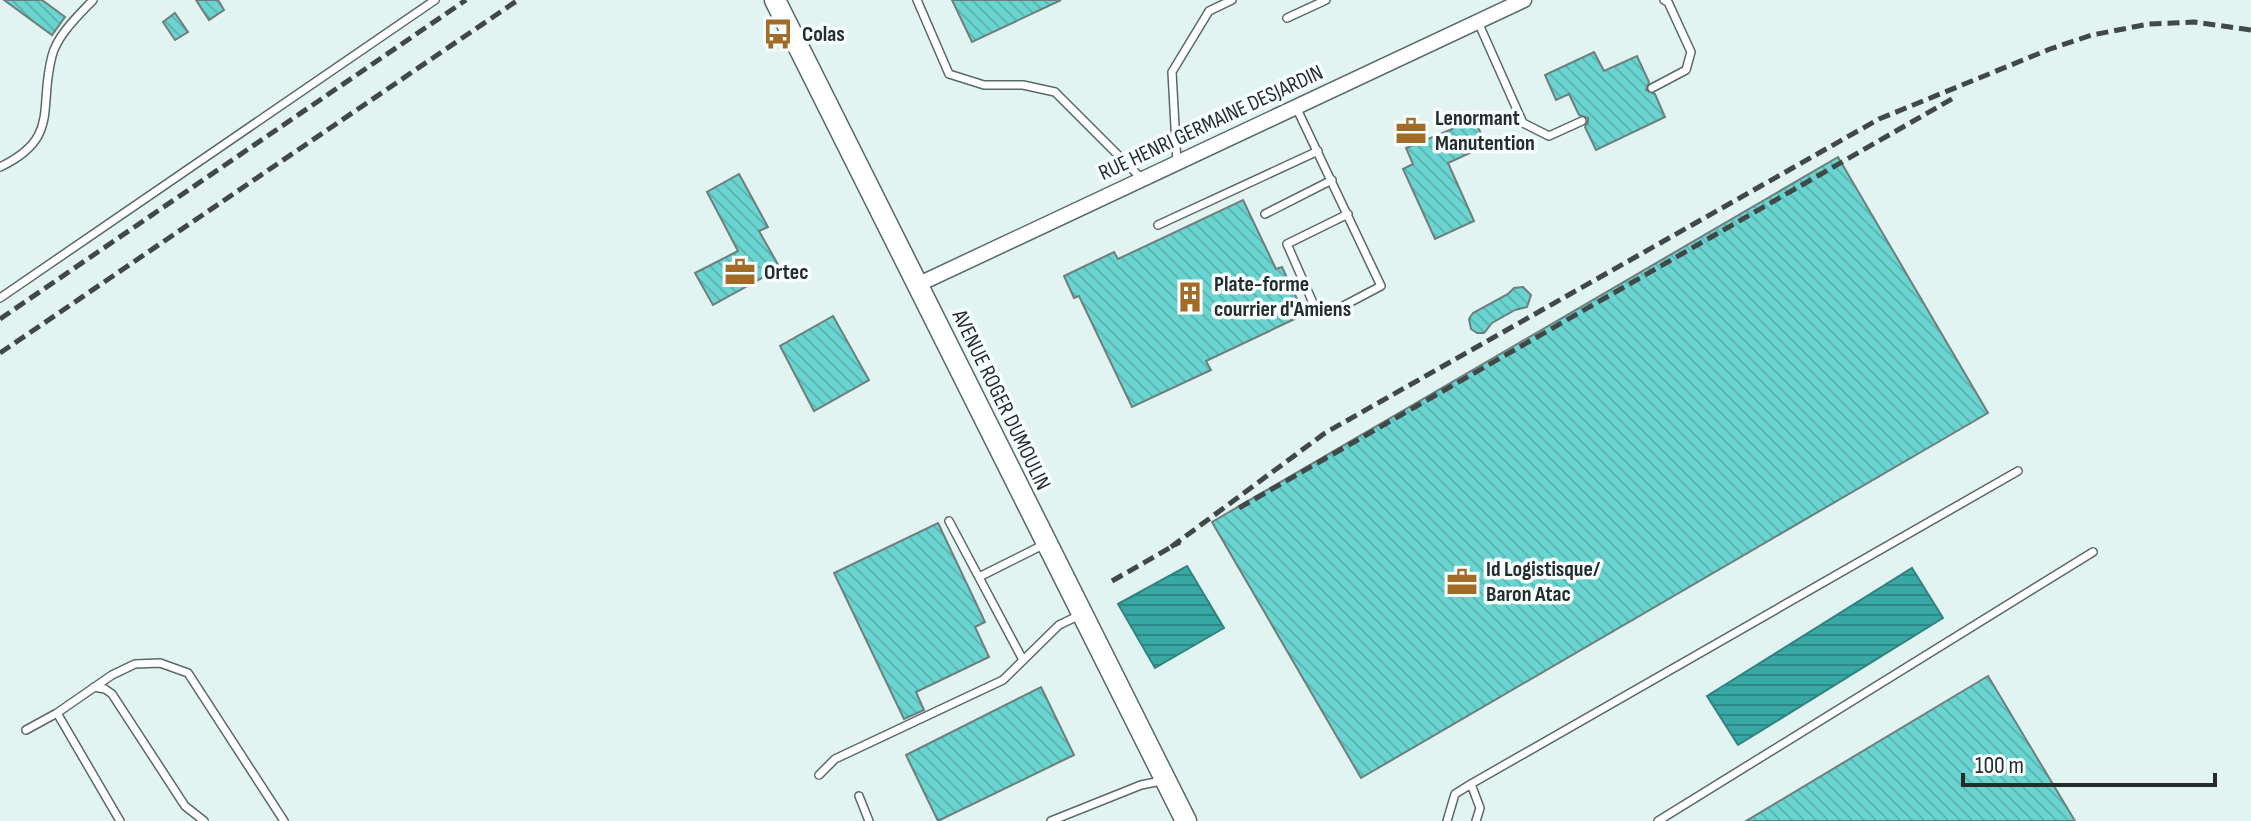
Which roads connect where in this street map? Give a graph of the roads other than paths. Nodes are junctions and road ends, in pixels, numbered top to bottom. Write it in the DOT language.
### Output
graph roads {
  1 [pos="93,0"];
  2 [pos="435,0"];
  3 [pos="775,0"];
  4 [pos="917,0"];
  5 [pos="1232,0"];
  6 [pos="1326,0"];
  7 [pos="1524,0"];
  8 [pos="1664,0"];
  9 [pos="1287,18"];
  10 [pos="1478,22"];
  11 [pos="1652,88"];
  12 [pos="1296,107"];
  13 [pos="1582,121"];
  14 [pos="1318,151"];
  15 [pos="1177,163"];
  16 [pos="0,167"];
  17 [pos="1142,179"];
  18 [pos="1332,180"];
  19 [pos="1265,214"];
  20 [pos="1348,214"];
  21 [pos="1158,225"];
  22 [pos="917,285"];
  23 [pos="0,298"];
  24 [pos="2018,471"];
  25 [pos="949,521"];
  26 [pos="1046,543"];
  27 [pos="2093,552"];
  28 [pos="979,577"];
  29 [pos="1082,615"];
  30 [pos="1023,660"];
  31 [pos="94,687"];
  32 [pos="57,713"];
  33 [pos="26,730"];
  34 [pos="819,775"];
  35 [pos="1166,780"];
  36 [pos="1471,784"];
  37 [pos="859,796"];
  38 [pos="120,821"];
  39 [pos="204,821"];
  40 [pos="284,821"];
  41 [pos="869,821"];
  42 [pos="1051,821"];
  43 [pos="1186,821"];
  44 [pos="1447,821"];
  45 [pos="1476,821"];
  46 [pos="1658,821"];
  1 -- 16 [label="lane"];
  2 -- 23 [label="lane"];
  3 -- 22 [label="main road, AVENUE ROGER DUMOULIN"];
  4 -- 17 [label="lane"];
  5 -- 15 [label="lane"];
  6 -- 9 [label="lane"];
  7 -- 10 [label="street, RUE HENRI GERMAINE DESJARDIN"];
  8 -- 11 [label="lane"];
  10 -- 12 [label="street, RUE HENRI GERMAINE DESJARDIN"];
  10 -- 13 [label="lane"];
  12 -- 14 [label="lane"];
  12 -- 15 [label="street, RUE HENRI GERMAINE DESJARDIN"];
  14 -- 18 [label="lane"];
  14 -- 21 [label="lane"];
  15 -- 17 [label="street, RUE HENRI GERMAINE DESJARDIN"];
  17 -- 22 [label="street, RUE HENRI GERMAINE DESJARDIN"];
  18 -- 19 [label="lane"];
  18 -- 20 [label="lane"];
  20 -- 20 [label="lane"];
  22 -- 26 [label="main road, AVENUE ROGER DUMOULIN"];
  24 -- 36 [label="lane"];
  25 -- 28 [label="lane"];
  26 -- 28 [label="lane"];
  26 -- 29 [label="main road, AVENUE ROGER DUMOULIN"];
  27 -- 46 [label="lane"];
  28 -- 30 [label="lane"];
  29 -- 30 [label="lane"];
  29 -- 35 [label="main road, AVENUE ROGER DUMOULIN"];
  30 -- 34 [label="lane"];
  31 -- 32 [label="lane"];
  31 -- 39 [label="lane"];
  31 -- 40 [label="lane"];
  32 -- 33 [label="lane"];
  32 -- 38 [label="lane"];
  35 -- 42 [label="lane"];
  35 -- 43 [label="main road, AVENUE ROGER DUMOULIN"];
  36 -- 44 [label="lane"];
  36 -- 45 [label="lane"];
  37 -- 41 [label="lane"];
}
